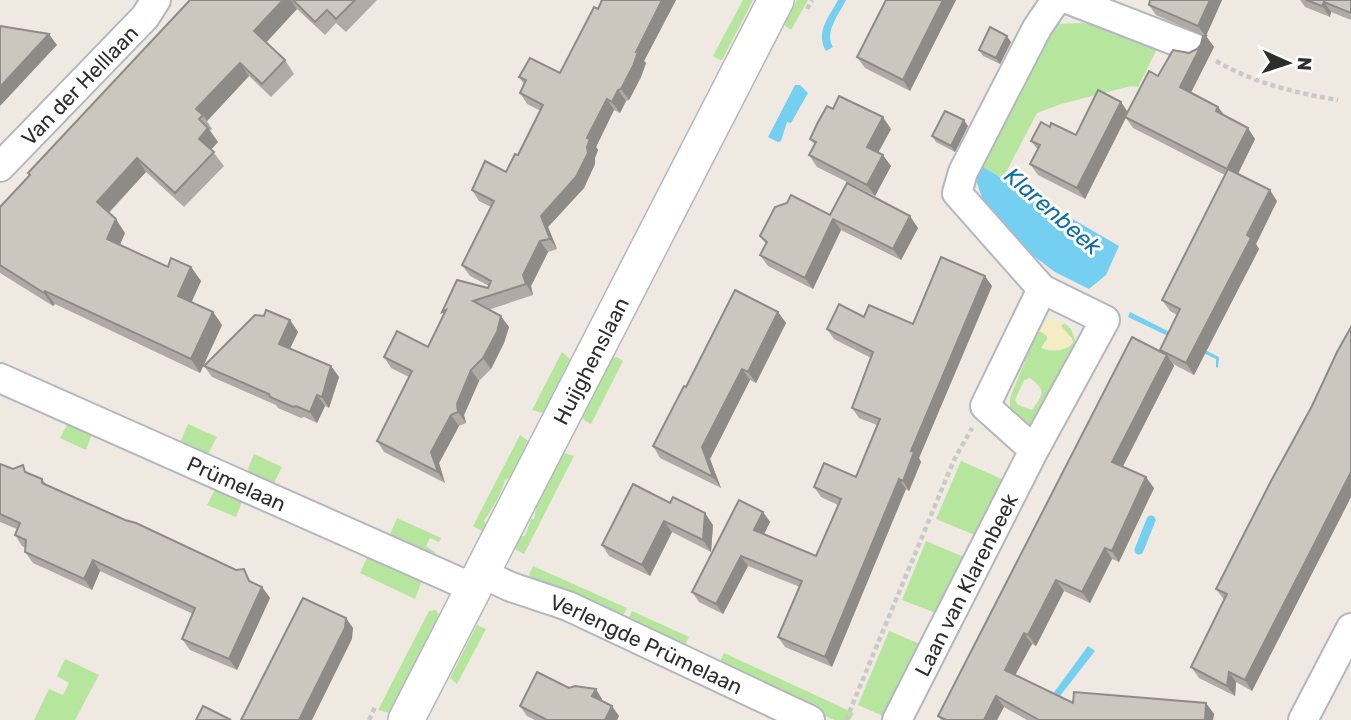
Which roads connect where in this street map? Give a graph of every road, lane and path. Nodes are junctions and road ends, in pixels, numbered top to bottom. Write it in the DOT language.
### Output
graph roads {
  1 [pos="156,0"];
  2 [pos="775,0"];
  3 [pos="1056,0"];
  4 [pos="1070,0"];
  5 [pos="1194,48"];
  6 [pos="1338,100"];
  7 [pos="0,167"];
  8 [pos="1042,289"];
  9 [pos="0,378"];
  10 [pos="985,407"];
  11 [pos="1034,450"];
  12 [pos="477,580"];
  13 [pos="1351,628"];
  14 [pos="406,720"];
  15 [pos="810,720"];
  16 [pos="846,720"];
  17 [pos="897,720"];
  18 [pos="1303,720"];
  1 -- 7 [label="street, Van der Helllaan"];
  2 -- 12 [label="street, Huijghenslaan"];
  3 -- 8 [label="street, Laan van Klarenbeek"];
  4 -- 5 [label="street"];
  5 -- 6 [label="path"];
  8 -- 10 [label="street"];
  8 -- 11 [label="street, Laan van Klarenbeek"];
  9 -- 12 [label="street, Prümelaan"];
  10 -- 11 [label="street"];
  10 -- 16 [label="path"];
  11 -- 17 [label="street, Laan van Klarenbeek"];
  12 -- 14 [label="street, Huijghenslaan"];
  12 -- 15 [label="street, Verlengde Prümelaan"];
  13 -- 18 [label="street"];
}
